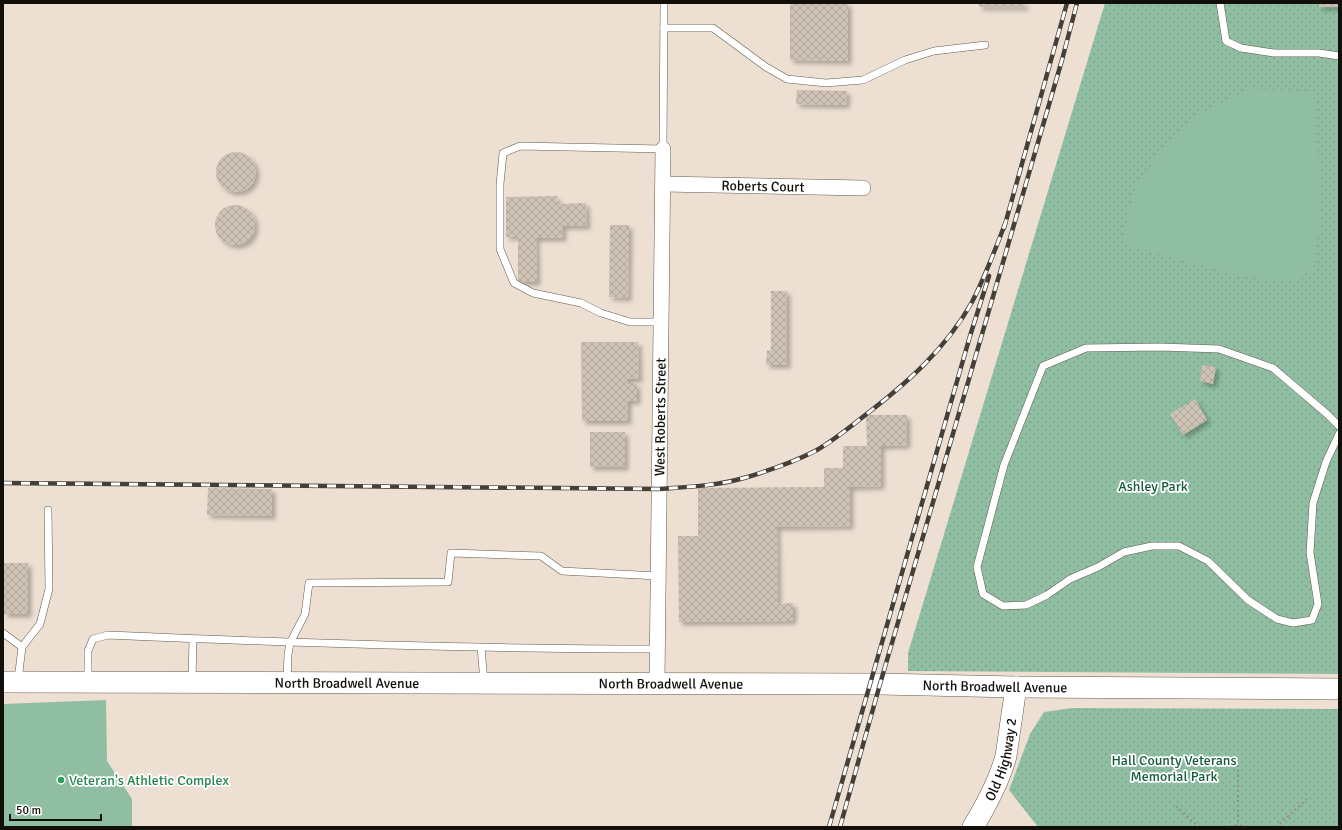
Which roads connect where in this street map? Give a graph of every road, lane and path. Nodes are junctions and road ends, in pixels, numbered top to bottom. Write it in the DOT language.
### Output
graph roads {
  1 [pos="664,3"];
  2 [pos="1220,3"];
  3 [pos="664,28"];
  4 [pos="985,45"];
  5 [pos="1339,56"];
  6 [pos="663,149"];
  7 [pos="663,184"];
  8 [pos="863,188"];
  9 [pos="661,322"];
  10 [pos="1339,426"];
  11 [pos="1339,434"];
  12 [pos="48,510"];
  13 [pos="658,576"];
  14 [pos="3,633"];
  15 [pos="192,639"];
  16 [pos="290,643"];
  17 [pos="22,647"];
  18 [pos="481,648"];
  19 [pos="658,649"];
  20 [pos="11,682"];
  21 [pos="88,682"];
  22 [pos="192,682"];
  23 [pos="287,683"];
  24 [pos="484,684"];
  25 [pos="657,684"];
  26 [pos="1016,687"];
  27 [pos="1339,689"];
  28 [pos="1238,763"];
  29 [pos="1307,799"];
  30 [pos="1176,806"];
  31 [pos="1238,826"];
  32 [pos="973,827"];
  33 [pos="1199,827"];
  34 [pos="1226,827"];
  35 [pos="1249,827"];
  36 [pos="1276,827"];
  1 -- 3 [label="lane"];
  2 -- 5 [label="lane"];
  3 -- 4 [label="lane"];
  3 -- 6 [label="lane"];
  6 -- 7 [label="street, West Roberts Street"];
  6 -- 9 [label="lane"];
  7 -- 8 [label="street, Roberts Court"];
  7 -- 9 [label="street, West Roberts Street"];
  9 -- 13 [label="street, West Roberts Street"];
  10 -- 11 [label="lane"];
  12 -- 17 [label="lane"];
  13 -- 16 [label="lane"];
  13 -- 19 [label="street, West Roberts Street"];
  14 -- 17 [label="lane"];
  15 -- 16 [label="lane"];
  15 -- 21 [label="lane"];
  15 -- 22 [label="lane"];
  16 -- 18 [label="lane"];
  16 -- 23 [label="lane"];
  17 -- 20 [label="lane"];
  18 -- 19 [label="lane"];
  18 -- 24 [label="lane"];
  19 -- 25 [label="street, West Roberts Street"];
  20 -- 21 [label="main road, North Broadwell Avenue"];
  21 -- 22 [label="main road, North Broadwell Avenue"];
  22 -- 23 [label="main road, North Broadwell Avenue"];
  23 -- 24 [label="main road, North Broadwell Avenue"];
  24 -- 25 [label="main road, North Broadwell Avenue"];
  25 -- 26 [label="main road, North Broadwell Avenue"];
  26 -- 27 [label="main road, North Broadwell Avenue"];
  26 -- 32 [label="main road, Old Highway 2"];
  28 -- 31 [label="path"];
  29 -- 36 [label="path"];
  30 -- 33 [label="path"];
  31 -- 34 [label="path"];
  31 -- 35 [label="path"];
}
